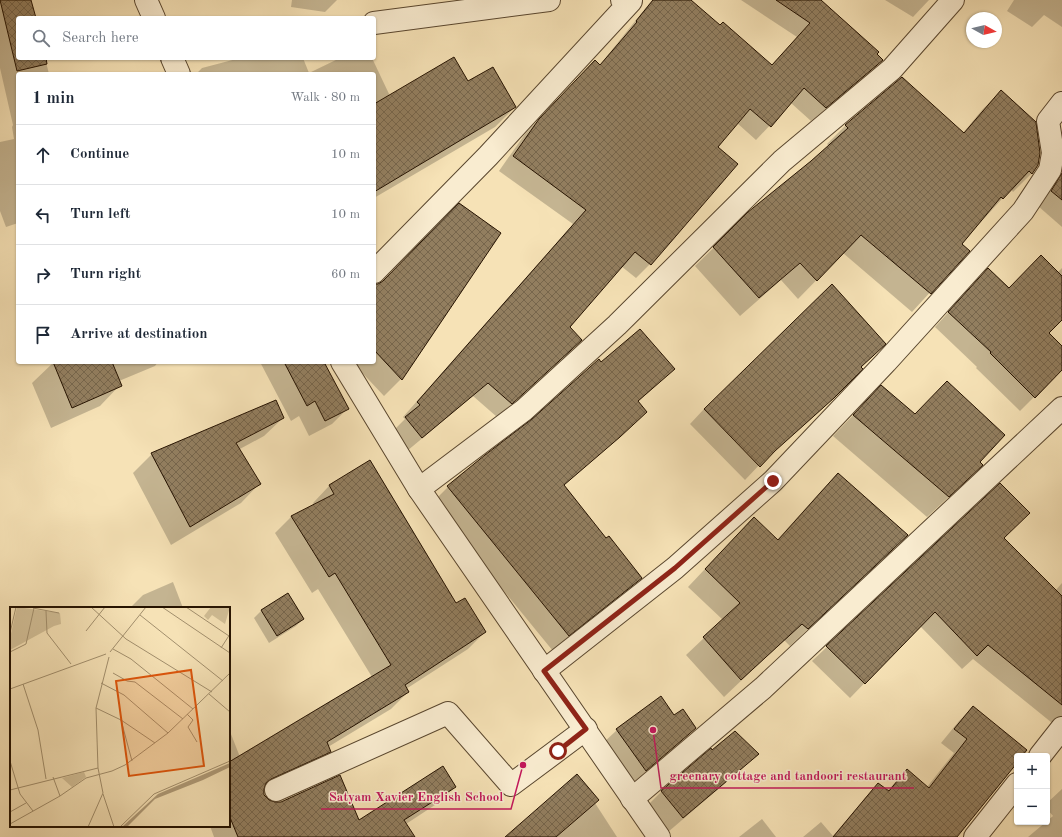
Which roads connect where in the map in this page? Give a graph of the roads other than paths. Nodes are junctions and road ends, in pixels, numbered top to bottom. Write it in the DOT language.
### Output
graph roads {
  1 [pos="146,0"];
  2 [pos="549,0"];
  3 [pos="628,0"];
  4 [pos="953,0"];
  5 [pos="153,16"];
  6 [pos="376,23"];
  7 [pos="173,60"];
  8 [pos="178,72"];
  9 [pos="1062,103"];
  10 [pos="376,270"];
  11 [pos="343,364"];
  12 [pos="1062,408"];
  13 [pos="419,489"];
  14 [pos="544,671"];
  15 [pos="1062,728"];
  16 [pos="586,729"];
  17 [pos="1042,753"];
  18 [pos="1014,788"];
  19 [pos="276,790"];
  20 [pos="632,798"];
  21 [pos="659,837"];
  22 [pos="975,837"];
  1 -- 5 [label="street"];
  2 -- 6 [label="street"];
  3 -- 10 [label="street"];
  4 -- 13 [label="street"];
  7 -- 8 [label="street"];
  9 -- 14 [label="street"];
  11 -- 13 [label="street"];
  12 -- 20 [label="street"];
  13 -- 14 [label="street"];
  14 -- 16 [label="street"];
  15 -- 17 [label="street"];
  16 -- 19 [label="street"];
  16 -- 20 [label="street"];
  18 -- 22 [label="street"];
  20 -- 21 [label="street"];
}
